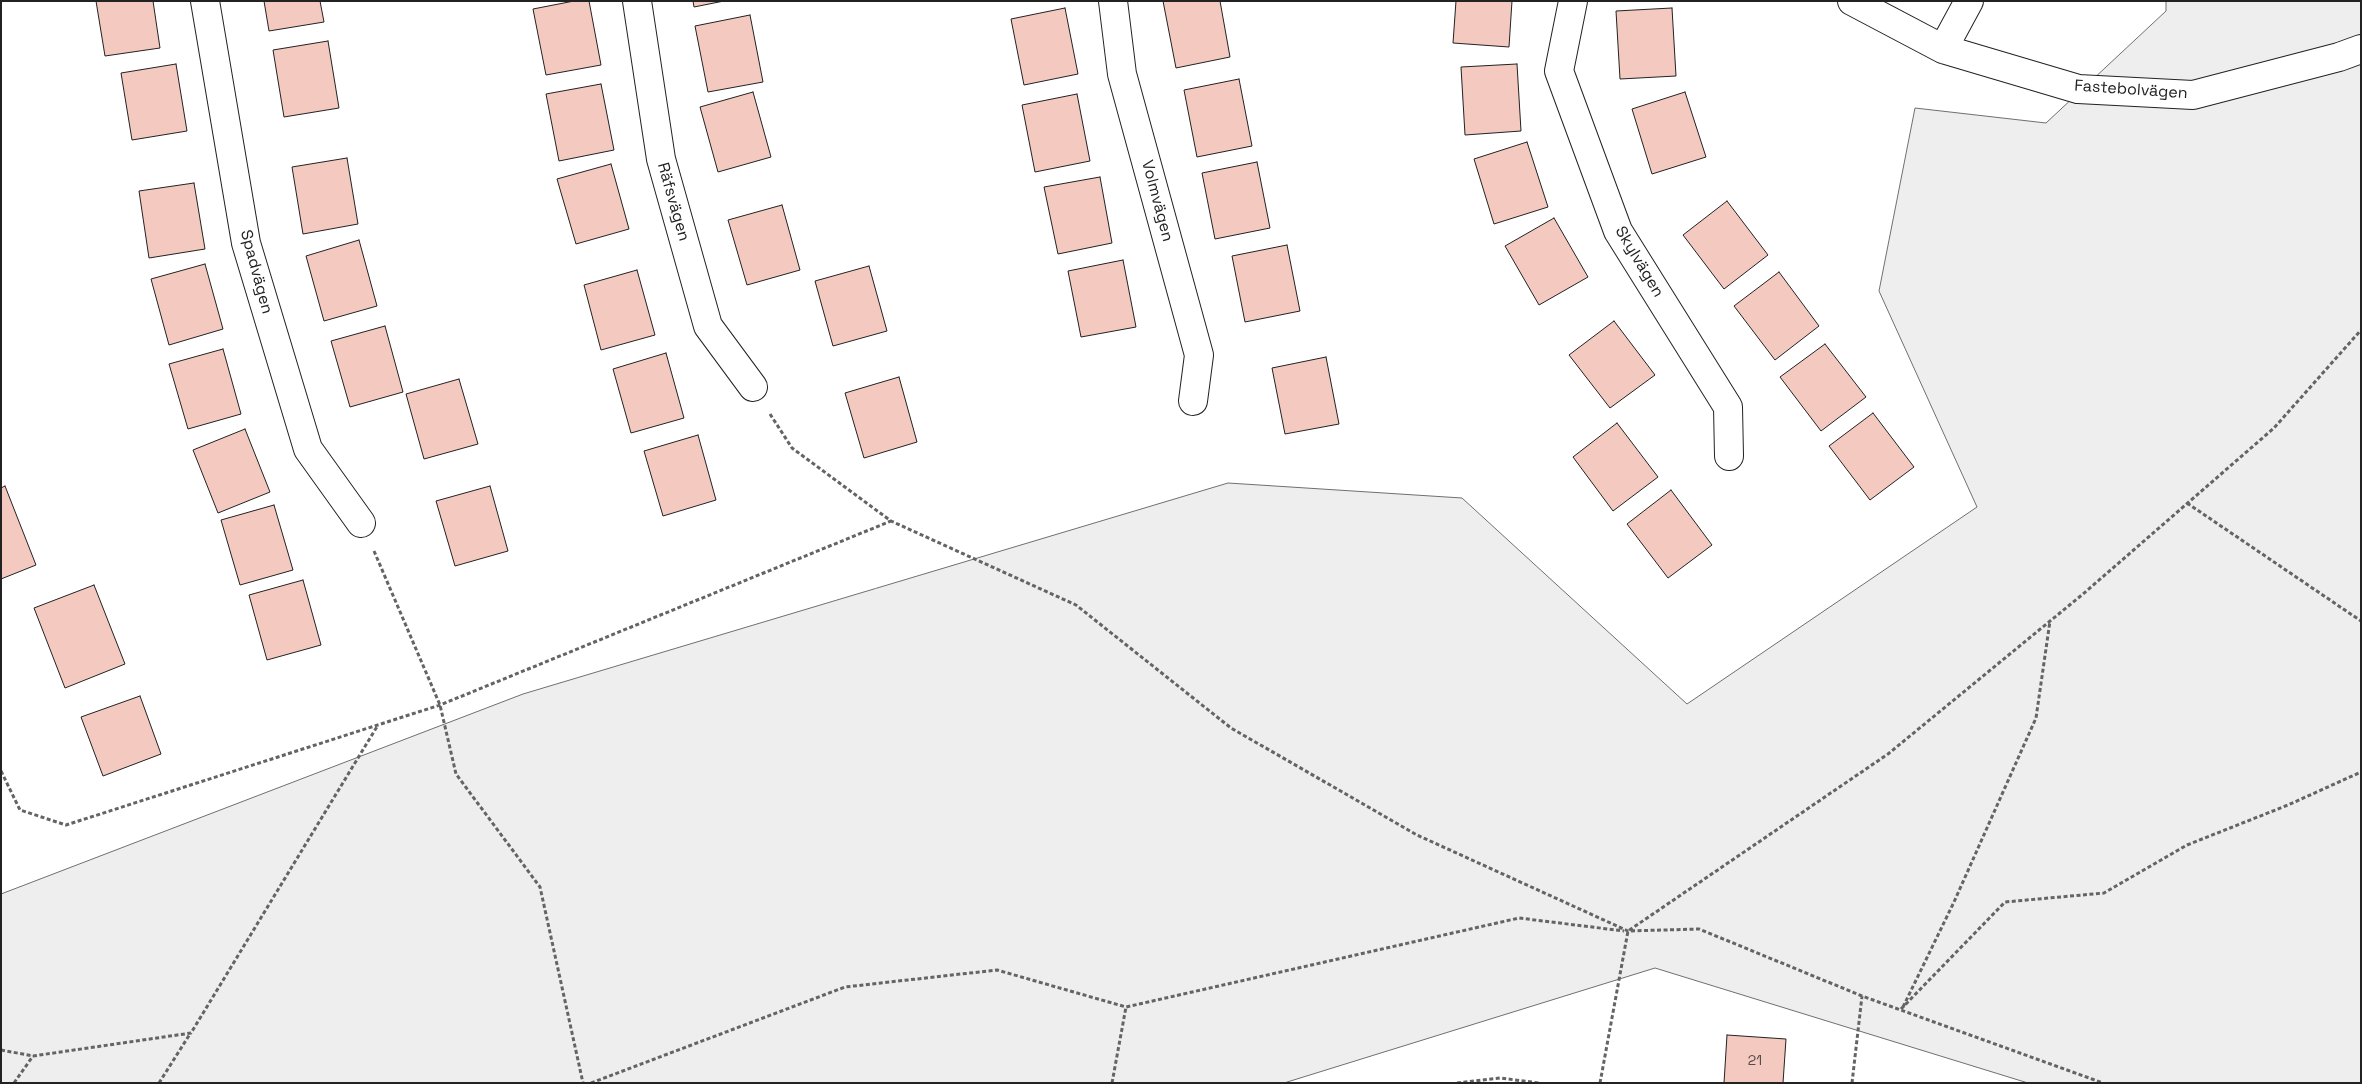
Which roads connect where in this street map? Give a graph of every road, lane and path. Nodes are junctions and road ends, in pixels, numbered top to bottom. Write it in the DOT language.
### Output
graph roads {
  1 [pos="204,1"];
  2 [pos="637,1"];
  3 [pos="1113,1"];
  4 [pos="1573,1"];
  5 [pos="1852,1"];
  6 [pos="1969,1"];
  7 [pos="1943,49"];
  8 [pos="2361,49"];
  9 [pos="2361,330"];
  10 [pos="753,387"];
  11 [pos="1193,401"];
  12 [pos="1729,456"];
  13 [pos="2188,503"];
  14 [pos="891,521"];
  15 [pos="362,523"];
  16 [pos="2050,621"];
  17 [pos="2361,621"];
  18 [pos="440,705"];
  19 [pos="378,725"];
  20 [pos="1,771"];
  21 [pos="2361,772"];
  22 [pos="1628,931"];
  23 [pos="1862,996"];
  24 [pos="1126,1007"];
  25 [pos="1901,1009"];
  26 [pos="191,1033"];
  27 [pos="1,1050"];
  28 [pos="33,1056"];
  29 [pos="14,1083"];
  30 [pos="159,1083"];
  31 [pos="583,1083"];
  32 [pos="591,1083"];
  33 [pos="1112,1083"];
  34 [pos="1457,1083"];
  35 [pos="1539,1083"];
  36 [pos="1600,1083"];
  37 [pos="1852,1083"];
  38 [pos="2103,1083"];
  1 -- 15 [label="street, Spadvägen"];
  2 -- 10 [label="street, Räfsvägen"];
  3 -- 11 [label="street, Volmvägen"];
  4 -- 12 [label="street, Skylvägen"];
  5 -- 7 [label="street, Fastebolvägen"];
  6 -- 7 [label="street"];
  7 -- 8 [label="street, Fastebolvägen"];
  9 -- 13 [label="path"];
  10 -- 14 [label="path"];
  13 -- 16 [label="path"];
  13 -- 17 [label="path"];
  14 -- 18 [label="path"];
  14 -- 22 [label="path"];
  15 -- 18 [label="path"];
  16 -- 22 [label="path"];
  16 -- 25 [label="path"];
  18 -- 19 [label="path"];
  18 -- 31 [label="path"];
  19 -- 20 [label="path"];
  19 -- 26 [label="path"];
  21 -- 25 [label="path"];
  22 -- 23 [label="path"];
  22 -- 24 [label="path"];
  22 -- 36 [label="path"];
  23 -- 25 [label="path"];
  23 -- 37 [label="path"];
  24 -- 32 [label="path"];
  24 -- 33 [label="path"];
  25 -- 38 [label="path"];
  26 -- 28 [label="path"];
  26 -- 30 [label="path"];
  27 -- 28 [label="path"];
  28 -- 29 [label="path"];
  34 -- 35 [label="path"];
}
